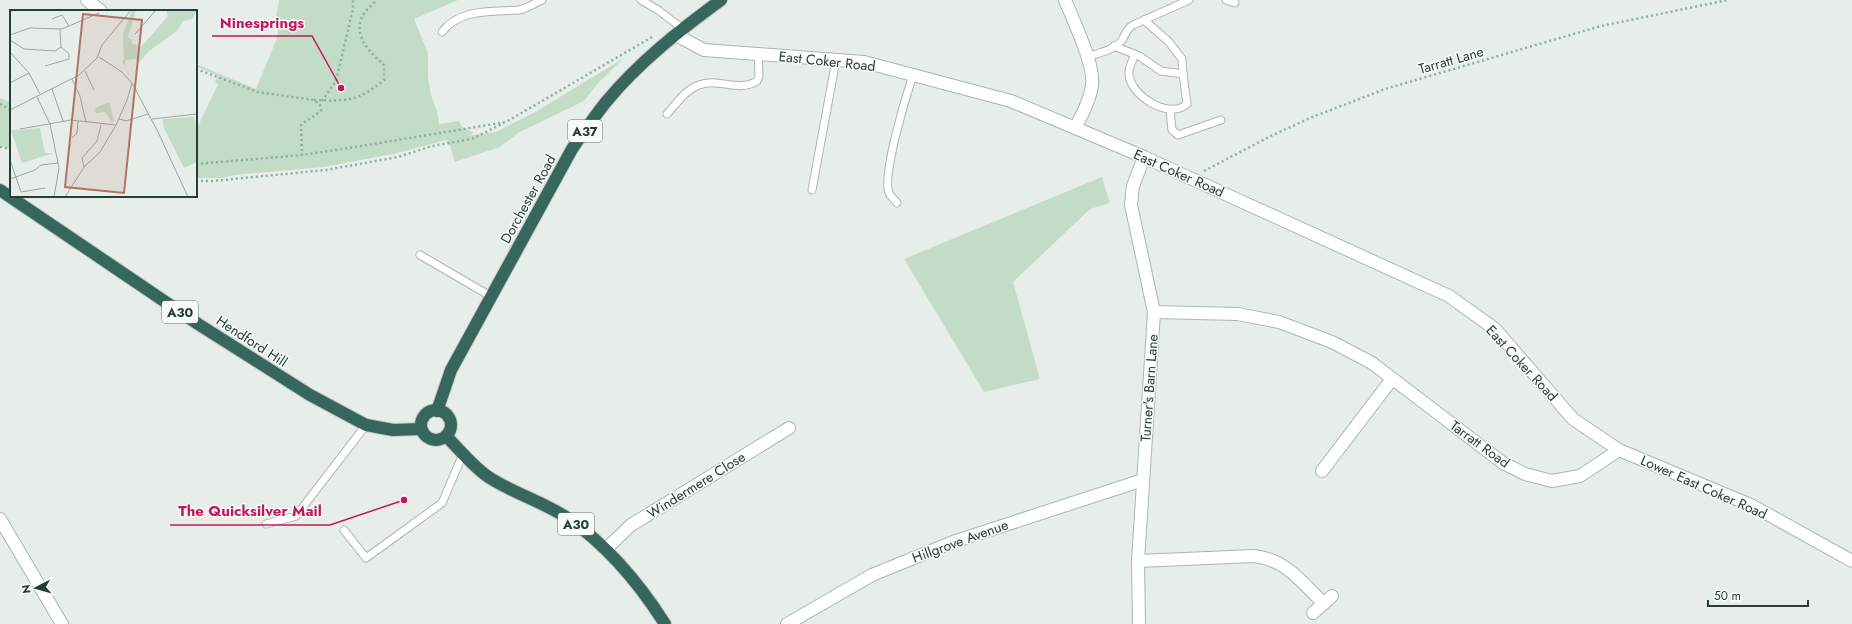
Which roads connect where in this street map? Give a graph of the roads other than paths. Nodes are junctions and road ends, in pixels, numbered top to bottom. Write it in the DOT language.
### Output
graph roads {
  1 [pos="87,0"];
  2 [pos="542,0"];
  3 [pos="641,0"];
  4 [pos="721,0"];
  5 [pos="1065,0"];
  6 [pos="1189,0"];
  7 [pos="1226,0"];
  8 [pos="1235,3"];
  9 [pos="100,10"];
  10 [pos="1144,20"];
  11 [pos="442,32"];
  12 [pos="679,32"];
  13 [pos="1114,46"];
  14 [pos="758,54"];
  15 [pos="1135,54"];
  16 [pos="1087,56"];
  17 [pos="836,60"];
  18 [pos="1183,74"];
  19 [pos="913,75"];
  20 [pos="1170,110"];
  21 [pos="667,114"];
  22 [pos="1221,120"];
  23 [pos="1075,128"];
  24 [pos="1144,157"];
  25 [pos="0,190"];
  26 [pos="812,190"];
  27 [pos="10,197"];
  28 [pos="10,197"];
  29 [pos="897,203"];
  30 [pos="420,255"];
  31 [pos="492,297"];
  32 [pos="1154,312"];
  33 [pos="1392,379"];
  34 [pos="437,411"];
  35 [pos="366,424"];
  36 [pos="789,428"];
  37 [pos="421,429"];
  38 [pos="446,436"];
  39 [pos="1619,450"];
  40 [pos="463,454"];
  41 [pos="1322,471"];
  42 [pos="1143,480"];
  43 [pos="0,519"];
  44 [pos="266,524"];
  45 [pos="344,530"];
  46 [pos="606,549"];
  47 [pos="1138,561"];
  48 [pos="1852,561"];
  49 [pos="1313,613"];
  50 [pos="62,624"];
  51 [pos="665,624"];
  52 [pos="787,624"];
  53 [pos="1139,624"];
  1 -- 9 [label="street"];
  2 -- 11 [label="lane"];
  3 -- 12 [label="lane"];
  4 -- 12 [label="highway, Dorchester Road / A37"];
  5 -- 16 [label="street"];
  6 -- 10 [label="lane"];
  7 -- 8 [label="lane"];
  10 -- 13 [label="lane"];
  10 -- 18 [label="lane"];
  12 -- 14 [label="street, East Coker Road"];
  12 -- 31 [label="highway, Dorchester Road / A37"];
  13 -- 15 [label="lane"];
  13 -- 16 [label="lane"];
  14 -- 17 [label="street, East Coker Road"];
  14 -- 21 [label="lane"];
  15 -- 18 [label="lane"];
  15 -- 20 [label="lane"];
  16 -- 23 [label="street"];
  17 -- 19 [label="street, East Coker Road"];
  17 -- 26 [label="lane"];
  18 -- 20 [label="lane"];
  19 -- 23 [label="street, East Coker Road"];
  19 -- 29 [label="lane"];
  20 -- 22 [label="lane"];
  23 -- 24 [label="street, East Coker Road"];
  24 -- 32 [label="street, Turner's Barn Lane"];
  24 -- 39 [label="street, East Coker Road"];
  25 -- 28 [label="highway, Hendford Hill / A30"];
  27 -- 35 [label="highway, Hendford Hill / A30"];
  30 -- 31 [label="lane"];
  31 -- 34 [label="highway, Dorchester Road / A37"];
  32 -- 33 [label="street, Tarratt Road"];
  32 -- 42 [label="street, Turner's Barn Lane"];
  33 -- 39 [label="street, Tarratt Road"];
  33 -- 41 [label="street"];
  34 -- 37 [label="highway"];
  34 -- 38 [label="highway"];
  35 -- 37 [label="highway, Hendford Hill / A30"];
  35 -- 44 [label="lane"];
  36 -- 46 [label="street, Windermere Close"];
  37 -- 38 [label="highway"];
  38 -- 40 [label="highway, A30"];
  39 -- 48 [label="street, Lower East Coker Road"];
  40 -- 45 [label="lane"];
  40 -- 46 [label="highway, A30"];
  42 -- 47 [label="street, Turner's Barn Lane"];
  42 -- 52 [label="street, Hillgrove Avenue"];
  43 -- 50 [label="street"];
  46 -- 51 [label="highway, A30"];
  47 -- 49 [label="street"];
  47 -- 53 [label="street, Turner's Barn Lane"];
}
